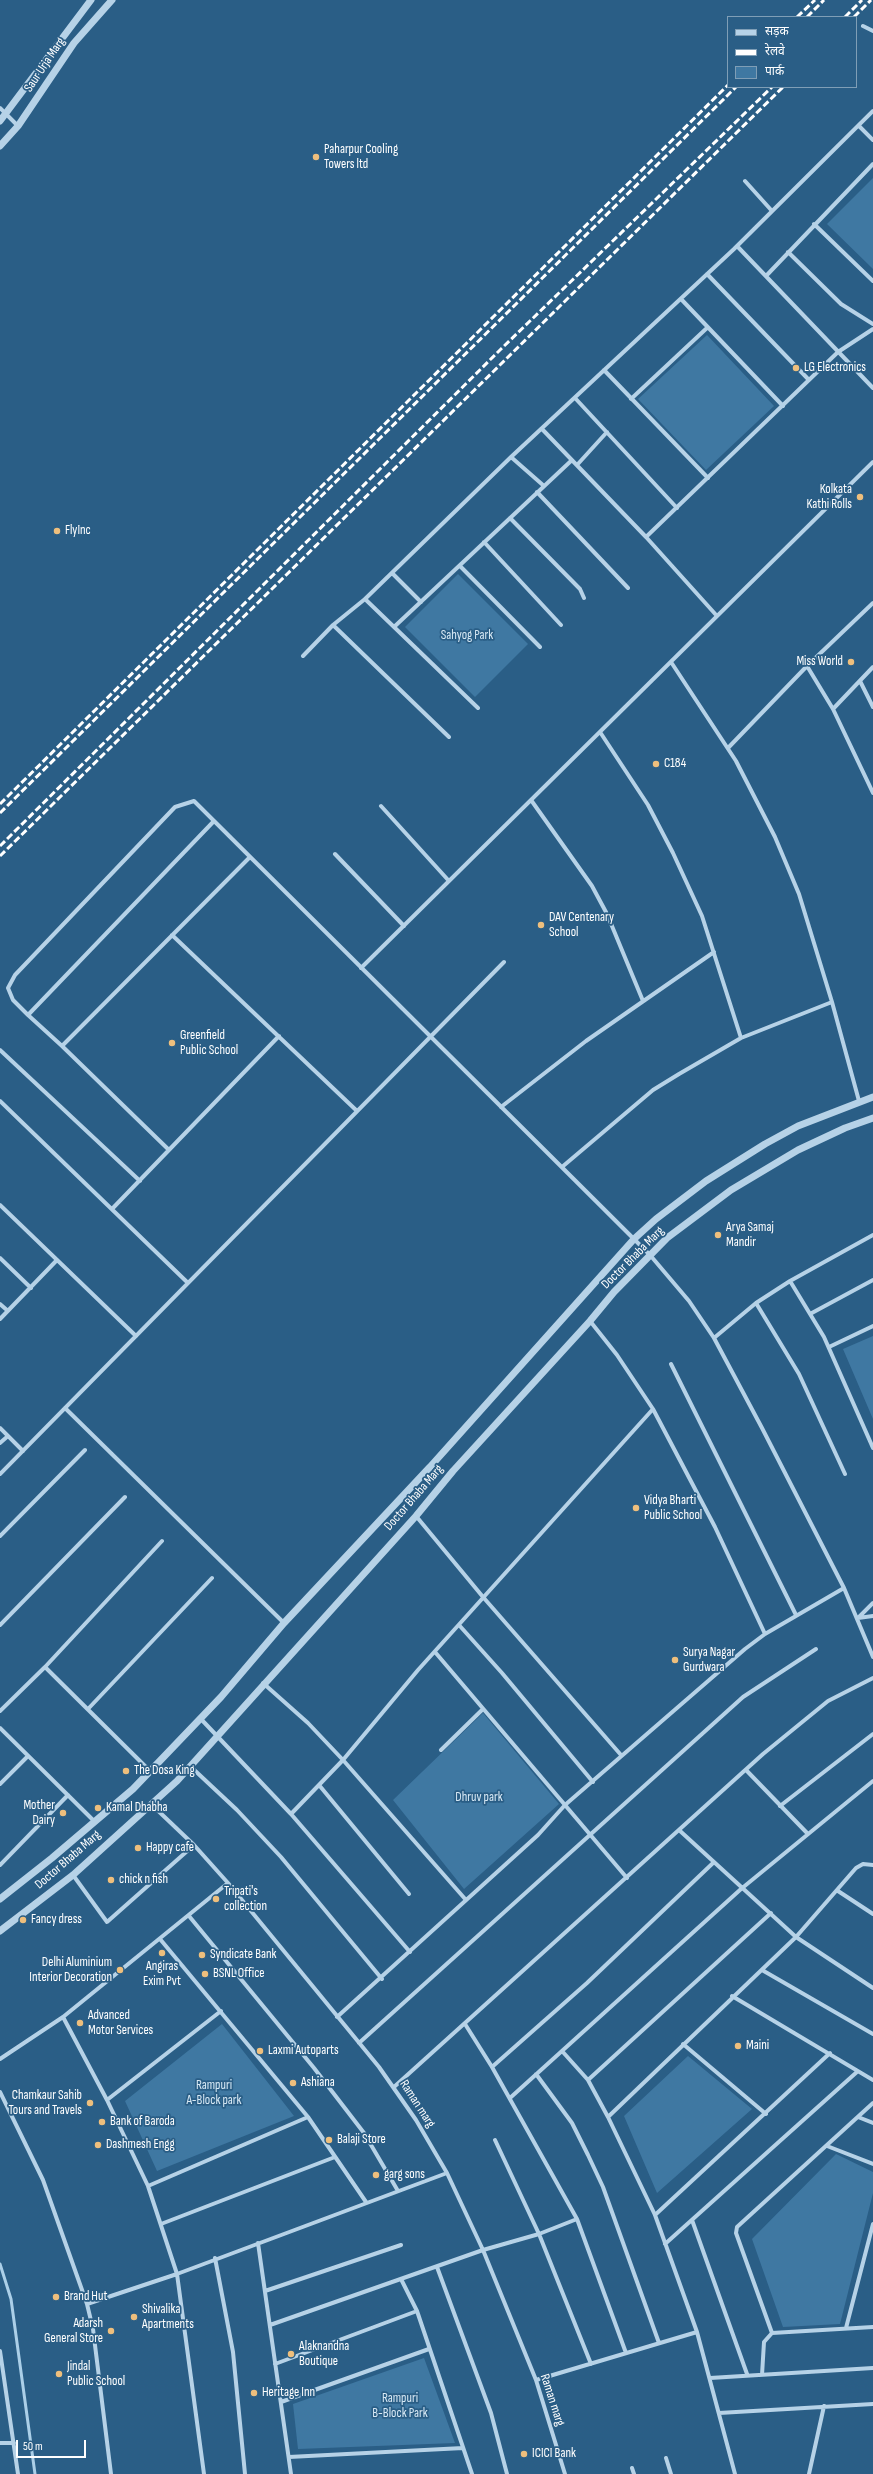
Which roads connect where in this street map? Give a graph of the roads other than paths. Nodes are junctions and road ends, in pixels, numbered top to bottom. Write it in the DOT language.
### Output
graph roads {
  1 [pos="91,0"];
  2 [pos="112,0"];
  3 [pos="864,26"];
  4 [pos="873,31"];
  5 [pos="0,108"];
  6 [pos="873,111"];
  7 [pos="5,115"];
  8 [pos="0,122"];
  9 [pos="18,126"];
  10 [pos="859,126"];
  11 [pos="873,140"];
  12 [pos="0,146"];
  13 [pos="873,164"];
  14 [pos="744,181"];
  15 [pos="772,211"];
  16 [pos="814,224"];
  17 [pos="737,246"];
  18 [pos="788,252"];
  19 [pos="707,274"];
  20 [pos="766,276"];
  21 [pos="873,281"];
  22 [pos="681,299"];
  23 [pos="872,322"];
  24 [pos="708,327"];
  25 [pos="873,329"];
  26 [pos="838,352"];
  27 [pos="604,370"];
  28 [pos="809,380"];
  29 [pos="873,388"];
  30 [pos="575,398"];
  31 [pos="631,399"];
  32 [pos="783,406"];
  33 [pos="542,429"];
  34 [pos="607,432"];
  35 [pos="511,457"];
  36 [pos="572,460"];
  37 [pos="873,462"];
  38 [pos="577,465"];
  39 [pos="708,478"];
  40 [pos="544,486"];
  41 [pos="537,492"];
  42 [pos="677,508"];
  43 [pos="510,518"];
  44 [pos="646,538"];
  45 [pos="484,542"];
  46 [pos="460,566"];
  47 [pos="392,573"];
  48 [pos="628,588"];
  49 [pos="584,598"];
  50 [pos="365,599"];
  51 [pos="421,602"];
  52 [pos="873,603"];
  53 [pos="717,616"];
  54 [pos="333,625"];
  55 [pos="561,625"];
  56 [pos="394,627"];
  57 [pos="540,647"];
  58 [pos="303,656"];
  59 [pos="671,662"];
  60 [pos="806,666"];
  61 [pos="873,667"];
  62 [pos="860,681"];
  63 [pos="873,706"];
  64 [pos="478,708"];
  65 [pos="833,709"];
  66 [pos="600,732"];
  67 [pos="449,737"];
  68 [pos="728,748"];
  69 [pos="873,793"];
  70 [pos="531,800"];
  71 [pos="381,806"];
  72 [pos="214,822"];
  73 [pos="335,854"];
  74 [pos="250,857"];
  75 [pos="449,881"];
  76 [pos="404,926"];
  77 [pos="172,935"];
  78 [pos="714,952"];
  79 [pos="504,962"];
  80 [pos="362,968"];
  81 [pos="643,1001"];
  82 [pos="832,1002"];
  83 [pos="28,1015"];
  84 [pos="279,1036"];
  85 [pos="430,1036"];
  86 [pos="741,1038"];
  87 [pos="62,1046"];
  88 [pos="0,1050"];
  89 [pos="873,1097"];
  90 [pos="0,1101"];
  91 [pos="859,1101"];
  92 [pos="501,1107"];
  93 [pos="357,1111"];
  94 [pos="873,1118"];
  95 [pos="169,1150"];
  96 [pos="562,1167"];
  97 [pos="140,1181"];
  98 [pos="0,1205"];
  99 [pos="112,1209"];
  100 [pos="873,1235"];
  101 [pos="634,1239"];
  102 [pos="650,1255"];
  103 [pos="0,1258"];
  104 [pos="57,1260"];
  105 [pos="873,1280"];
  106 [pos="790,1281"];
  107 [pos="188,1283"];
  108 [pos="31,1288"];
  109 [pos="756,1303"];
  110 [pos="0,1304"];
  111 [pos="8,1312"];
  112 [pos="810,1314"];
  113 [pos="0,1319"];
  114 [pos="590,1322"];
  115 [pos="873,1326"];
  116 [pos="136,1336"];
  117 [pos="714,1338"];
  118 [pos="829,1347"];
  119 [pos="671,1364"];
  120 [pos="65,1408"];
  121 [pos="653,1409"];
  122 [pos="0,1428"];
  123 [pos="8,1436"];
  124 [pos="0,1443"];
  125 [pos="873,1448"];
  126 [pos="85,1450"];
  127 [pos="23,1451"];
  128 [pos="0,1474"];
  129 [pos="845,1474"];
  130 [pos="125,1497"];
  131 [pos="416,1516"];
  132 [pos="0,1536"];
  133 [pos="162,1541"];
  134 [pos="212,1578"];
  135 [pos="844,1588"];
  136 [pos="483,1597"];
  137 [pos="873,1603"];
  138 [pos="796,1615"];
  139 [pos="873,1616"];
  140 [pos="858,1618"];
  141 [pos="284,1623"];
  142 [pos="0,1625"];
  143 [pos="459,1625"];
  144 [pos="765,1634"];
  145 [pos="816,1649"];
  146 [pos="435,1652"];
  147 [pos="873,1657"];
  148 [pos="45,1667"];
  149 [pos="873,1678"];
  150 [pos="264,1683"];
  151 [pos="88,1709"];
  152 [pos="483,1709"];
  153 [pos="0,1711"];
  154 [pos="200,1718"];
  155 [pos="0,1728"];
  156 [pos="873,1734"];
  157 [pos="216,1736"];
  158 [pos="441,1750"];
  159 [pos="622,1755"];
  160 [pos="28,1756"];
  161 [pos="343,1760"];
  162 [pos="190,1766"];
  163 [pos="746,1770"];
  164 [pos="150,1771"];
  165 [pos="873,1781"];
  166 [pos="593,1782"];
  167 [pos="0,1784"];
  168 [pos="868,1784"];
  169 [pos="319,1785"];
  170 [pos="873,1787"];
  171 [pos="68,1795"];
  172 [pos="152,1805"];
  173 [pos="566,1805"];
  174 [pos="780,1806"];
  175 [pos="291,1814"];
  176 [pos="95,1823"];
  177 [pos="679,1830"];
  178 [pos="590,1833"];
  179 [pos="808,1834"];
  180 [pos="194,1845"];
  181 [pos="713,1863"];
  182 [pos="0,1865"];
  183 [pos="873,1865"];
  184 [pos="73,1875"];
  185 [pos="627,1878"];
  186 [pos="228,1883"];
  187 [pos="741,1889"];
  188 [pos="838,1891"];
  189 [pos="409,1894"];
  190 [pos="0,1899"];
  191 [pos="466,1900"];
  192 [pos="771,1913"];
  193 [pos="873,1914"];
  194 [pos="189,1916"];
  195 [pos="0,1931"];
  196 [pos="796,1937"];
  197 [pos="160,1939"];
  198 [pos="410,1952"];
  199 [pos="762,1970"];
  200 [pos="382,1979"];
  201 [pos="873,1988"];
  202 [pos="732,1996"];
  203 [pos="221,2011"];
  204 [pos="337,2017"];
  205 [pos="63,2018"];
  206 [pos="465,2024"];
  207 [pos="873,2034"];
  208 [pos="359,2043"];
  209 [pos="683,2044"];
  210 [pos="562,2051"];
  211 [pos="830,2053"];
  212 [pos="0,2059"];
  213 [pos="492,2067"];
  214 [pos="858,2071"];
  215 [pos="536,2074"];
  216 [pos="588,2080"];
  217 [pos="873,2080"];
  218 [pos="394,2087"];
  219 [pos="0,2092"];
  220 [pos="510,2098"];
  221 [pos="107,2100"];
  222 [pos="873,2103"];
  223 [pos="766,2114"];
  224 [pos="608,2116"];
  225 [pos="308,2117"];
  226 [pos="858,2117"];
  227 [pos="873,2123"];
  228 [pos="495,2140"];
  229 [pos="827,2146"];
  230 [pos="335,2157"];
  231 [pos="873,2164"];
  232 [pos="447,2173"];
  233 [pos="148,2186"];
  234 [pos="398,2191"];
  235 [pos="366,2202"];
  236 [pos="655,2215"];
  237 [pos="577,2219"];
  238 [pos="692,2220"];
  239 [pos="161,2224"];
  240 [pos="873,2224"];
  241 [pos="539,2234"];
  242 [pos="258,2243"];
  243 [pos="665,2244"];
  244 [pos="401,2245"];
  245 [pos="483,2250"];
  246 [pos="215,2258"];
  247 [pos="437,2267"];
  248 [pos="177,2274"];
  249 [pos="401,2279"];
  250 [pos="265,2291"];
  251 [pos="87,2304"];
  252 [pos="417,2311"];
  253 [pos="270,2325"];
  254 [pos="873,2327"];
  255 [pos="846,2328"];
  256 [pos="697,2332"];
  257 [pos="772,2334"];
  258 [pos="659,2343"];
  259 [pos="430,2349"];
  260 [pos="0,2351"];
  261 [pos="626,2353"];
  262 [pos="275,2364"];
  263 [pos="590,2364"];
  264 [pos="873,2368"];
  265 [pos="2,2370"];
  266 [pos="747,2374"];
  267 [pos="762,2376"];
  268 [pos="710,2378"];
  269 [pos="536,2380"];
  270 [pos="281,2402"];
  271 [pos="873,2404"];
  272 [pos="824,2406"];
  273 [pos="719,2414"];
  274 [pos="0,2443"];
  275 [pos="14,2443"];
  276 [pos="463,2448"];
  277 [pos="289,2457"];
  278 [pos="666,2458"];
  279 [pos="632,2468"];
  280 [pos="18,2474"];
  281 [pos="111,2474"];
  282 [pos="204,2474"];
  283 [pos="245,2474"];
  284 [pos="291,2474"];
  285 [pos="472,2474"];
  286 [pos="507,2474"];
  287 [pos="565,2474"];
  288 [pos="634,2474"];
  289 [pos="671,2474"];
  290 [pos="735,2474"];
  291 [pos="809,2474"];
  1 -- 7 [label="street, Saur Urja Marg"];
  2 -- 9 [label="street, Saur Urja Marg"];
  3 -- 4 [label="street"];
  5 -- 7 [label="street"];
  6 -- 10 [label="street"];
  7 -- 8 [label="street, Saur Urja Marg"];
  7 -- 9 [label="street"];
  9 -- 12 [label="street, Saur Urja Marg"];
  10 -- 11 [label="street"];
  10 -- 15 [label="street"];
  13 -- 16 [label="street"];
  14 -- 15 [label="street"];
  15 -- 17 [label="street"];
  16 -- 18 [label="street"];
  16 -- 21 [label="street"];
  17 -- 19 [label="street"];
  17 -- 20 [label="street"];
  18 -- 20 [label="street"];
  18 -- 23 [label="street"];
  19 -- 22 [label="street"];
  19 -- 28 [label="street"];
  20 -- 26 [label="street"];
  22 -- 24 [label="street"];
  22 -- 27 [label="street"];
  24 -- 31 [label="street"];
  24 -- 32 [label="street"];
  25 -- 26 [label="street"];
  26 -- 28 [label="street"];
  26 -- 29 [label="street"];
  27 -- 30 [label="street"];
  27 -- 31 [label="street"];
  28 -- 32 [label="street"];
  30 -- 33 [label="street"];
  30 -- 34 [label="street"];
  31 -- 39 [label="street"];
  32 -- 39 [label="street"];
  33 -- 35 [label="street"];
  33 -- 36 [label="street"];
  34 -- 38 [label="street"];
  34 -- 42 [label="street"];
  35 -- 40 [label="street"];
  35 -- 47 [label="street"];
  36 -- 38 [label="street"];
  36 -- 40 [label="street"];
  37 -- 53 [label="street"];
  38 -- 44 [label="street"];
  39 -- 42 [label="street"];
  40 -- 41 [label="street"];
  41 -- 43 [label="street"];
  41 -- 48 [label="street"];
  42 -- 44 [label="street"];
  43 -- 45 [label="street"];
  43 -- 49 [label="street"];
  44 -- 53 [label="street"];
  45 -- 46 [label="street"];
  45 -- 55 [label="street"];
  46 -- 51 [label="street"];
  46 -- 57 [label="street"];
  47 -- 50 [label="street"];
  47 -- 51 [label="street"];
  50 -- 54 [label="street"];
  50 -- 56 [label="street"];
  51 -- 56 [label="street"];
  52 -- 60 [label="street"];
  53 -- 59 [label="street"];
  54 -- 58 [label="street"];
  54 -- 67 [label="street"];
  56 -- 64 [label="street"];
  59 -- 66 [label="street"];
  59 -- 68 [label="street"];
  60 -- 65 [label="street"];
  60 -- 68 [label="street"];
  61 -- 62 [label="street"];
  62 -- 63 [label="street"];
  62 -- 65 [label="street"];
  65 -- 69 [label="street"];
  66 -- 70 [label="street"];
  66 -- 78 [label="street"];
  68 -- 82 [label="street"];
  70 -- 75 [label="street"];
  70 -- 81 [label="street"];
  71 -- 75 [label="street"];
  72 -- 74 [label="street"];
  72 -- 83 [label="street"];
  72 -- 83 [label="street"];
  73 -- 76 [label="street"];
  74 -- 77 [label="street"];
  74 -- 80 [label="street"];
  75 -- 76 [label="street"];
  76 -- 80 [label="street"];
  77 -- 84 [label="street"];
  77 -- 87 [label="street"];
  78 -- 81 [label="street"];
  78 -- 86 [label="street"];
  79 -- 85 [label="street"];
  80 -- 85 [label="street"];
  81 -- 92 [label="street"];
  82 -- 86 [label="street"];
  82 -- 91 [label="street"];
  83 -- 87 [label="street"];
  84 -- 93 [label="street"];
  84 -- 95 [label="street"];
  85 -- 92 [label="street"];
  85 -- 93 [label="street"];
  86 -- 96 [label="street"];
  87 -- 95 [label="street"];
  88 -- 97 [label="street"];
  89 -- 91 [label="street, Doctor Bhaba Marg"];
  90 -- 99 [label="street"];
  91 -- 101 [label="street, Doctor Bhaba Marg"];
  92 -- 96 [label="street"];
  93 -- 107 [label="street"];
  94 -- 102 [label="street, Doctor Bhaba Marg"];
  95 -- 97 [label="street"];
  96 -- 101 [label="street"];
  97 -- 99 [label="street"];
  98 -- 104 [label="street"];
  99 -- 107 [label="street"];
  100 -- 106 [label="street"];
  101 -- 102 [label="street"];
  101 -- 141 [label="street, Doctor Bhaba Marg"];
  102 -- 114 [label="street, Doctor Bhaba Marg"];
  102 -- 117 [label="street"];
  103 -- 108 [label="street"];
  104 -- 108 [label="street"];
  104 -- 116 [label="street"];
  105 -- 112 [label="street"];
  106 -- 109 [label="street"];
  106 -- 112 [label="street"];
  107 -- 116 [label="street"];
  108 -- 111 [label="street"];
  109 -- 117 [label="street"];
  109 -- 129 [label="street"];
  110 -- 111 [label="street"];
  111 -- 113 [label="street"];
  112 -- 118 [label="street"];
  114 -- 121 [label="street"];
  114 -- 131 [label="street, Doctor Bhaba Marg"];
  115 -- 118 [label="street"];
  116 -- 120 [label="street"];
  117 -- 135 [label="street"];
  118 -- 125 [label="street"];
  119 -- 138 [label="street"];
  120 -- 127 [label="street"];
  120 -- 141 [label="street"];
  121 -- 136 [label="street"];
  121 -- 144 [label="street"];
  122 -- 123 [label="street"];
  123 -- 124 [label="street"];
  123 -- 127 [label="street"];
  126 -- 132 [label="street"];
  127 -- 128 [label="street"];
  130 -- 142 [label="street"];
  131 -- 136 [label="street"];
  131 -- 150 [label="street, Doctor Bhaba Marg"];
  133 -- 148 [label="street"];
  134 -- 151 [label="street"];
  135 -- 138 [label="street"];
  135 -- 140 [label="street"];
  136 -- 143 [label="street"];
  136 -- 159 [label="street"];
  137 -- 140 [label="street"];
  138 -- 144 [label="street"];
  139 -- 140 [label="street"];
  140 -- 147 [label="street"];
  141 -- 154 [label="street, Doctor Bhaba Marg"];
  143 -- 146 [label="street"];
  143 -- 166 [label="street"];
  144 -- 159 [label="street"];
  145 -- 178 [label="street"];
  146 -- 152 [label="street"];
  146 -- 161 [label="street"];
  148 -- 151 [label="street"];
  148 -- 153 [label="street"];
  149 -- 163 [label="street"];
  150 -- 157 [label="street, Doctor Bhaba Marg"];
  150 -- 161 [label="street"];
  151 -- 164 [label="street"];
  152 -- 158 [label="street"];
  152 -- 173 [label="street"];
  154 -- 157 [label="street"];
  154 -- 164 [label="street, Doctor Bhaba Marg"];
  155 -- 160 [label="street"];
  156 -- 174 [label="street"];
  157 -- 162 [label="street, Doctor Bhaba Marg"];
  157 -- 175 [label="street"];
  159 -- 166 [label="street"];
  160 -- 167 [label="street"];
  160 -- 171 [label="street"];
  161 -- 169 [label="street"];
  161 -- 191 [label="street"];
  162 -- 172 [label="street, Doctor Bhaba Marg"];
  162 -- 200 [label="street"];
  163 -- 174 [label="street"];
  163 -- 177 [label="street"];
  164 -- 176 [label="street, Doctor Bhaba Marg"];
  165 -- 168 [label="street"];
  166 -- 173 [label="street"];
  168 -- 170 [label="street"];
  168 -- 179 [label="street"];
  169 -- 175 [label="street"];
  169 -- 189 [label="street"];
  171 -- 176 [label="street"];
  171 -- 182 [label="street"];
  172 -- 180 [label="street, Raman marg"];
  172 -- 184 [label="street, Doctor Bhaba Marg"];
  173 -- 178 [label="street"];
  173 -- 191 [label="street"];
  174 -- 179 [label="street"];
  175 -- 198 [label="street"];
  176 -- 190 [label="street, Doctor Bhaba Marg"];
  177 -- 181 [label="street"];
  177 -- 185 [label="street"];
  178 -- 185 [label="street"];
  178 -- 208 [label="street"];
  179 -- 187 [label="street"];
  180 -- 184 [label="street"];
  180 -- 186 [label="street, Raman marg"];
  181 -- 187 [label="street"];
  181 -- 213 [label="street"];
  183 -- 188 [label="street"];
  184 -- 195 [label="street, Doctor Bhaba Marg"];
  185 -- 206 [label="street"];
  186 -- 194 [label="street"];
  186 -- 204 [label="street, Raman marg"];
  187 -- 192 [label="street"];
  187 -- 210 [label="street"];
  188 -- 193 [label="street"];
  188 -- 196 [label="street"];
  191 -- 198 [label="street"];
  192 -- 196 [label="street"];
  192 -- 216 [label="street"];
  194 -- 197 [label="street"];
  194 -- 234 [label="street"];
  196 -- 199 [label="street"];
  196 -- 201 [label="street"];
  197 -- 203 [label="street"];
  197 -- 205 [label="street"];
  198 -- 200 [label="street"];
  199 -- 202 [label="street"];
  199 -- 207 [label="street"];
  200 -- 204 [label="street"];
  202 -- 209 [label="street"];
  202 -- 211 [label="street"];
  203 -- 221 [label="street"];
  203 -- 225 [label="street"];
  204 -- 208 [label="street, Raman marg"];
  205 -- 212 [label="street"];
  205 -- 221 [label="street"];
  206 -- 213 [label="street"];
  206 -- 218 [label="street"];
  208 -- 218 [label="street, Raman marg"];
  209 -- 223 [label="street"];
  209 -- 224 [label="street"];
  210 -- 215 [label="street"];
  210 -- 216 [label="street"];
  211 -- 214 [label="street"];
  211 -- 223 [label="street"];
  213 -- 220 [label="street"];
  214 -- 217 [label="street"];
  214 -- 238 [label="street"];
  215 -- 220 [label="street"];
  215 -- 258 [label="street"];
  216 -- 224 [label="street"];
  218 -- 232 [label="street, Raman marg"];
  219 -- 251 [label="street"];
  220 -- 237 [label="street"];
  221 -- 233 [label="street"];
  222 -- 226 [label="street"];
  223 -- 236 [label="street"];
  224 -- 236 [label="street"];
  225 -- 230 [label="street"];
  225 -- 233 [label="street"];
  226 -- 227 [label="street"];
  226 -- 229 [label="street"];
  228 -- 241 [label="street"];
  229 -- 231 [label="street"];
  229 -- 257 [label="street"];
  230 -- 235 [label="street"];
  230 -- 239 [label="street"];
  232 -- 234 [label="street"];
  232 -- 245 [label="street, Raman marg"];
  233 -- 239 [label="street"];
  234 -- 235 [label="street"];
  235 -- 242 [label="street"];
  236 -- 243 [label="street"];
  237 -- 241 [label="street"];
  237 -- 261 [label="street"];
  238 -- 243 [label="street"];
  238 -- 266 [label="street"];
  239 -- 248 [label="street"];
  240 -- 255 [label="street"];
  241 -- 245 [label="street"];
  241 -- 263 [label="street"];
  242 -- 246 [label="street"];
  242 -- 250 [label="street"];
  243 -- 256 [label="street"];
  244 -- 250 [label="street"];
  245 -- 247 [label="street"];
  245 -- 269 [label="street, Raman marg"];
  246 -- 248 [label="street"];
  246 -- 283 [label="street"];
  247 -- 249 [label="street"];
  247 -- 286 [label="street"];
  248 -- 251 [label="street"];
  248 -- 282 [label="street"];
  249 -- 252 [label="street"];
  249 -- 253 [label="street"];
  250 -- 253 [label="street"];
  251 -- 281 [label="street"];
  252 -- 259 [label="street"];
  252 -- 262 [label="street"];
  253 -- 262 [label="street"];
  254 -- 255 [label="street"];
  255 -- 257 [label="street"];
  256 -- 258 [label="street"];
  256 -- 268 [label="street"];
  257 -- 267 [label="street"];
  258 -- 261 [label="street"];
  259 -- 270 [label="street"];
  259 -- 276 [label="street"];
  260 -- 265 [label="street"];
  261 -- 263 [label="street"];
  262 -- 270 [label="street"];
  263 -- 269 [label="street"];
  264 -- 267 [label="street"];
  265 -- 275 [label="street"];
  266 -- 267 [label="street"];
  266 -- 268 [label="street"];
  268 -- 273 [label="street"];
  269 -- 287 [label="street, Raman marg"];
  270 -- 277 [label="street"];
  271 -- 272 [label="street"];
  272 -- 273 [label="street"];
  272 -- 291 [label="street"];
  273 -- 290 [label="street"];
  274 -- 275 [label="street"];
  275 -- 280 [label="street"];
  276 -- 277 [label="street"];
  276 -- 285 [label="street"];
  277 -- 284 [label="street"];
  278 -- 289 [label="street"];
  279 -- 288 [label="street"];
}
